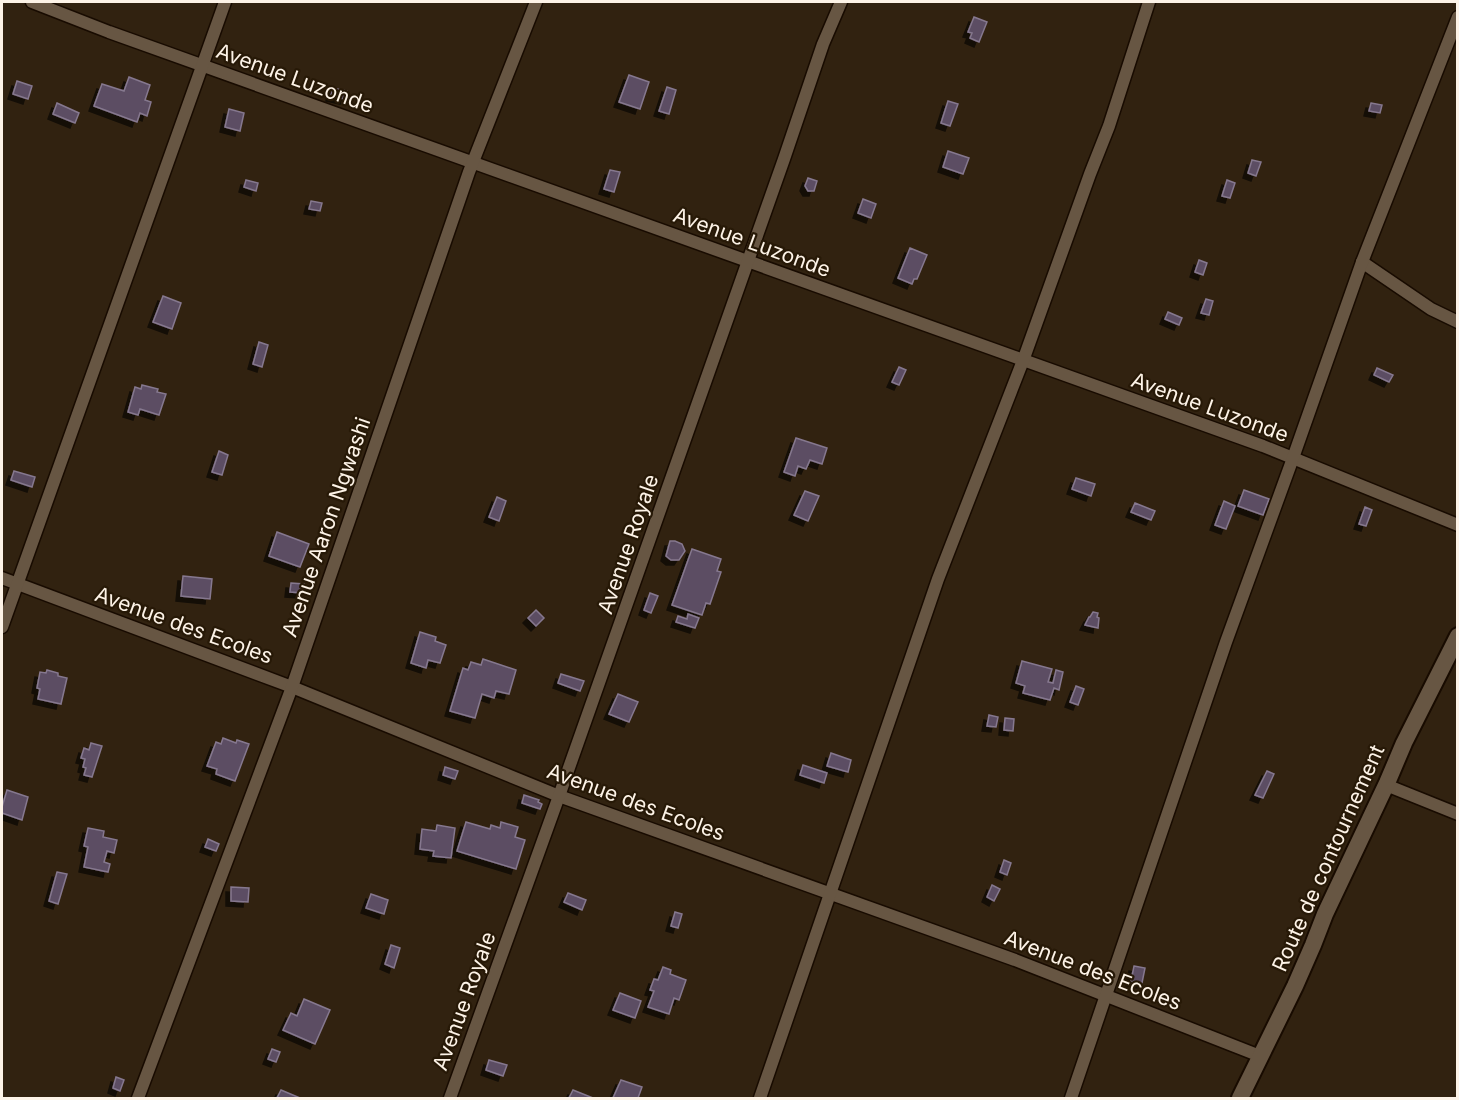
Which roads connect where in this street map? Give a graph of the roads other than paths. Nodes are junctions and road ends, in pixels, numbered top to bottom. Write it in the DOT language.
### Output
graph roads {
  1 [pos="32,2"];
  2 [pos="225,2"];
  3 [pos="536,2"];
  4 [pos="841,2"];
  5 [pos="1149,2"];
  6 [pos="1458,17"];
  7 [pos="202,66"];
  8 [pos="473,162"];
  9 [pos="748,261"];
  10 [pos="1362,262"];
  11 [pos="1458,322"];
  12 [pos="1023,360"];
  13 [pos="1293,458"];
  14 [pos="1458,525"];
  15 [pos="2,578"];
  16 [pos="16,584"];
  17 [pos="2,627"];
  18 [pos="1458,636"];
  19 [pos="292,687"];
  20 [pos="1386,785"];
  21 [pos="559,796"];
  22 [pos="1458,814"];
  23 [pos="831,894"];
  24 [pos="1106,995"];
  25 [pos="1260,1056"];
  26 [pos="138,1098"];
  27 [pos="450,1098"];
  28 [pos="760,1098"];
  29 [pos="1071,1098"];
  30 [pos="1240,1098"];
  1 -- 7 [label="street, Avenue Luzonde"];
  2 -- 7 [label="street"];
  3 -- 8 [label="street, Avenue Aaron Ngwashi"];
  4 -- 9 [label="street, Avenue Royale"];
  5 -- 12 [label="street"];
  6 -- 10 [label="street"];
  7 -- 8 [label="street, Avenue Luzonde"];
  7 -- 16 [label="street"];
  8 -- 9 [label="street, Avenue Luzonde"];
  8 -- 19 [label="street, Avenue Aaron Ngwashi"];
  9 -- 12 [label="street, Avenue Luzonde"];
  9 -- 21 [label="street, Avenue Royale"];
  10 -- 11 [label="street"];
  10 -- 13 [label="street"];
  12 -- 13 [label="street, Avenue Luzonde"];
  12 -- 23 [label="street"];
  13 -- 14 [label="street, Avenue Luzonde"];
  13 -- 24 [label="street"];
  15 -- 16 [label="street, Avenue des Ecoles"];
  16 -- 17 [label="street"];
  16 -- 19 [label="street, Avenue des Ecoles"];
  18 -- 20 [label="street, Route de contournement"];
  19 -- 21 [label="street, Avenue des Ecoles"];
  19 -- 26 [label="street, Avenue Aaron Ngwashi"];
  20 -- 22 [label="street"];
  20 -- 25 [label="street, Route de contournement"];
  21 -- 23 [label="street, Avenue des Ecoles"];
  21 -- 27 [label="street, Avenue Royale"];
  23 -- 24 [label="street, Avenue des Ecoles"];
  23 -- 28 [label="street"];
  24 -- 25 [label="street, Avenue des Ecoles"];
  24 -- 29 [label="street"];
  25 -- 30 [label="street, Route de contournement"];
}
